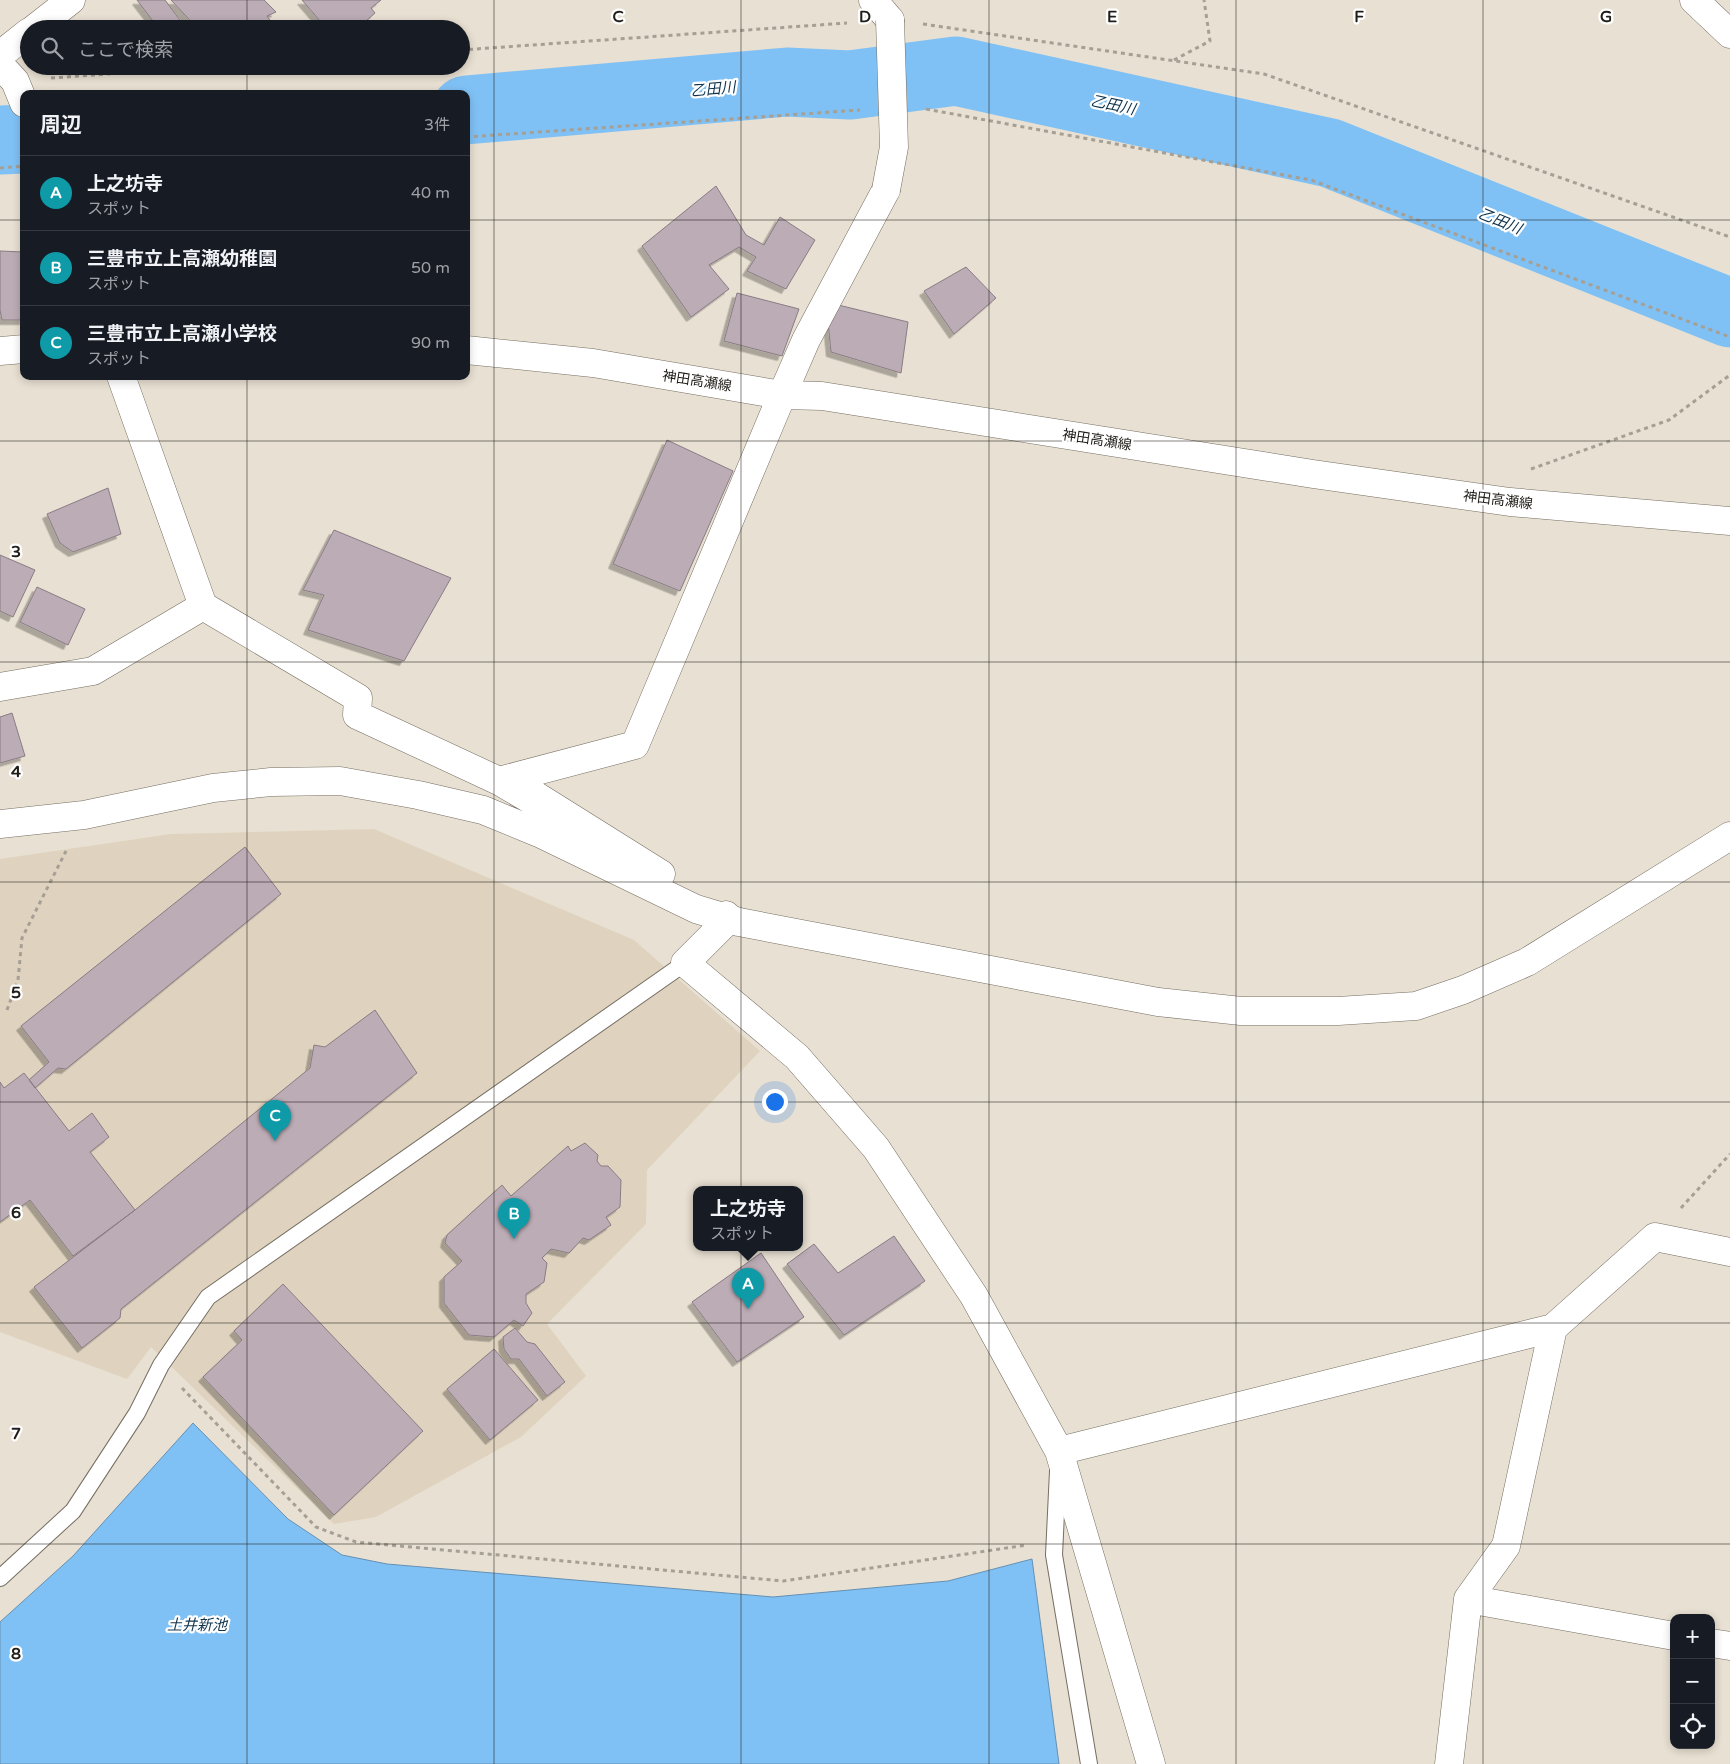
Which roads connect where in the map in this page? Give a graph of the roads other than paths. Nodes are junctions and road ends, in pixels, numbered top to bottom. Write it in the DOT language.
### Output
graph roads {
  1 [pos="71,0"];
  2 [pos="1694,0"];
  3 [pos="882,10"];
  4 [pos="45,20"];
  5 [pos="1730,34"];
  6 [pos="20,39"];
  7 [pos="0,55"];
  8 [pos="20,350"];
  9 [pos="470,350"];
  10 [pos="0,351"];
  11 [pos="122,380"];
  12 [pos="782,395"];
  13 [pos="1730,520"];
  14 [pos="202,606"];
  15 [pos="0,688"];
  16 [pos="499,780"];
  17 [pos="0,824"];
  18 [pos="1730,836"];
  19 [pos="728,917"];
  20 [pos="685,963"];
  21 [pos="1730,1252"];
  22 [pos="1553,1328"];
  23 [pos="1059,1451"];
  24 [pos="0,1578"];
  25 [pos="1468,1599"];
  26 [pos="1670,1635"];
  27 [pos="1715,1644"];
  28 [pos="1730,1646"];
  29 [pos="1089,1764"];
  30 [pos="1151,1764"];
  31 [pos="1449,1764"];
  1 -- 4 [label="street"];
  2 -- 5 [label="street"];
  3 -- 12 [label="street, bridge"];
  6 -- 7 [label="street"];
  8 -- 10 [label="street"];
  9 -- 12 [label="street, 神田高瀬線"];
  11 -- 14 [label="street"];
  12 -- 13 [label="street, 神田高瀬線"];
  12 -- 16 [label="street"];
  14 -- 15 [label="street"];
  14 -- 16 [label="street"];
  16 -- 19 [label="street"];
  17 -- 19 [label="street"];
  18 -- 19 [label="street"];
  19 -- 20 [label="street"];
  20 -- 23 [label="street"];
  20 -- 24 [label="lane"];
  21 -- 22 [label="street"];
  22 -- 23 [label="street"];
  22 -- 25 [label="street"];
  23 -- 29 [label="lane"];
  23 -- 30 [label="street"];
  25 -- 26 [label="street"];
  25 -- 31 [label="street"];
  27 -- 28 [label="street"];
}
